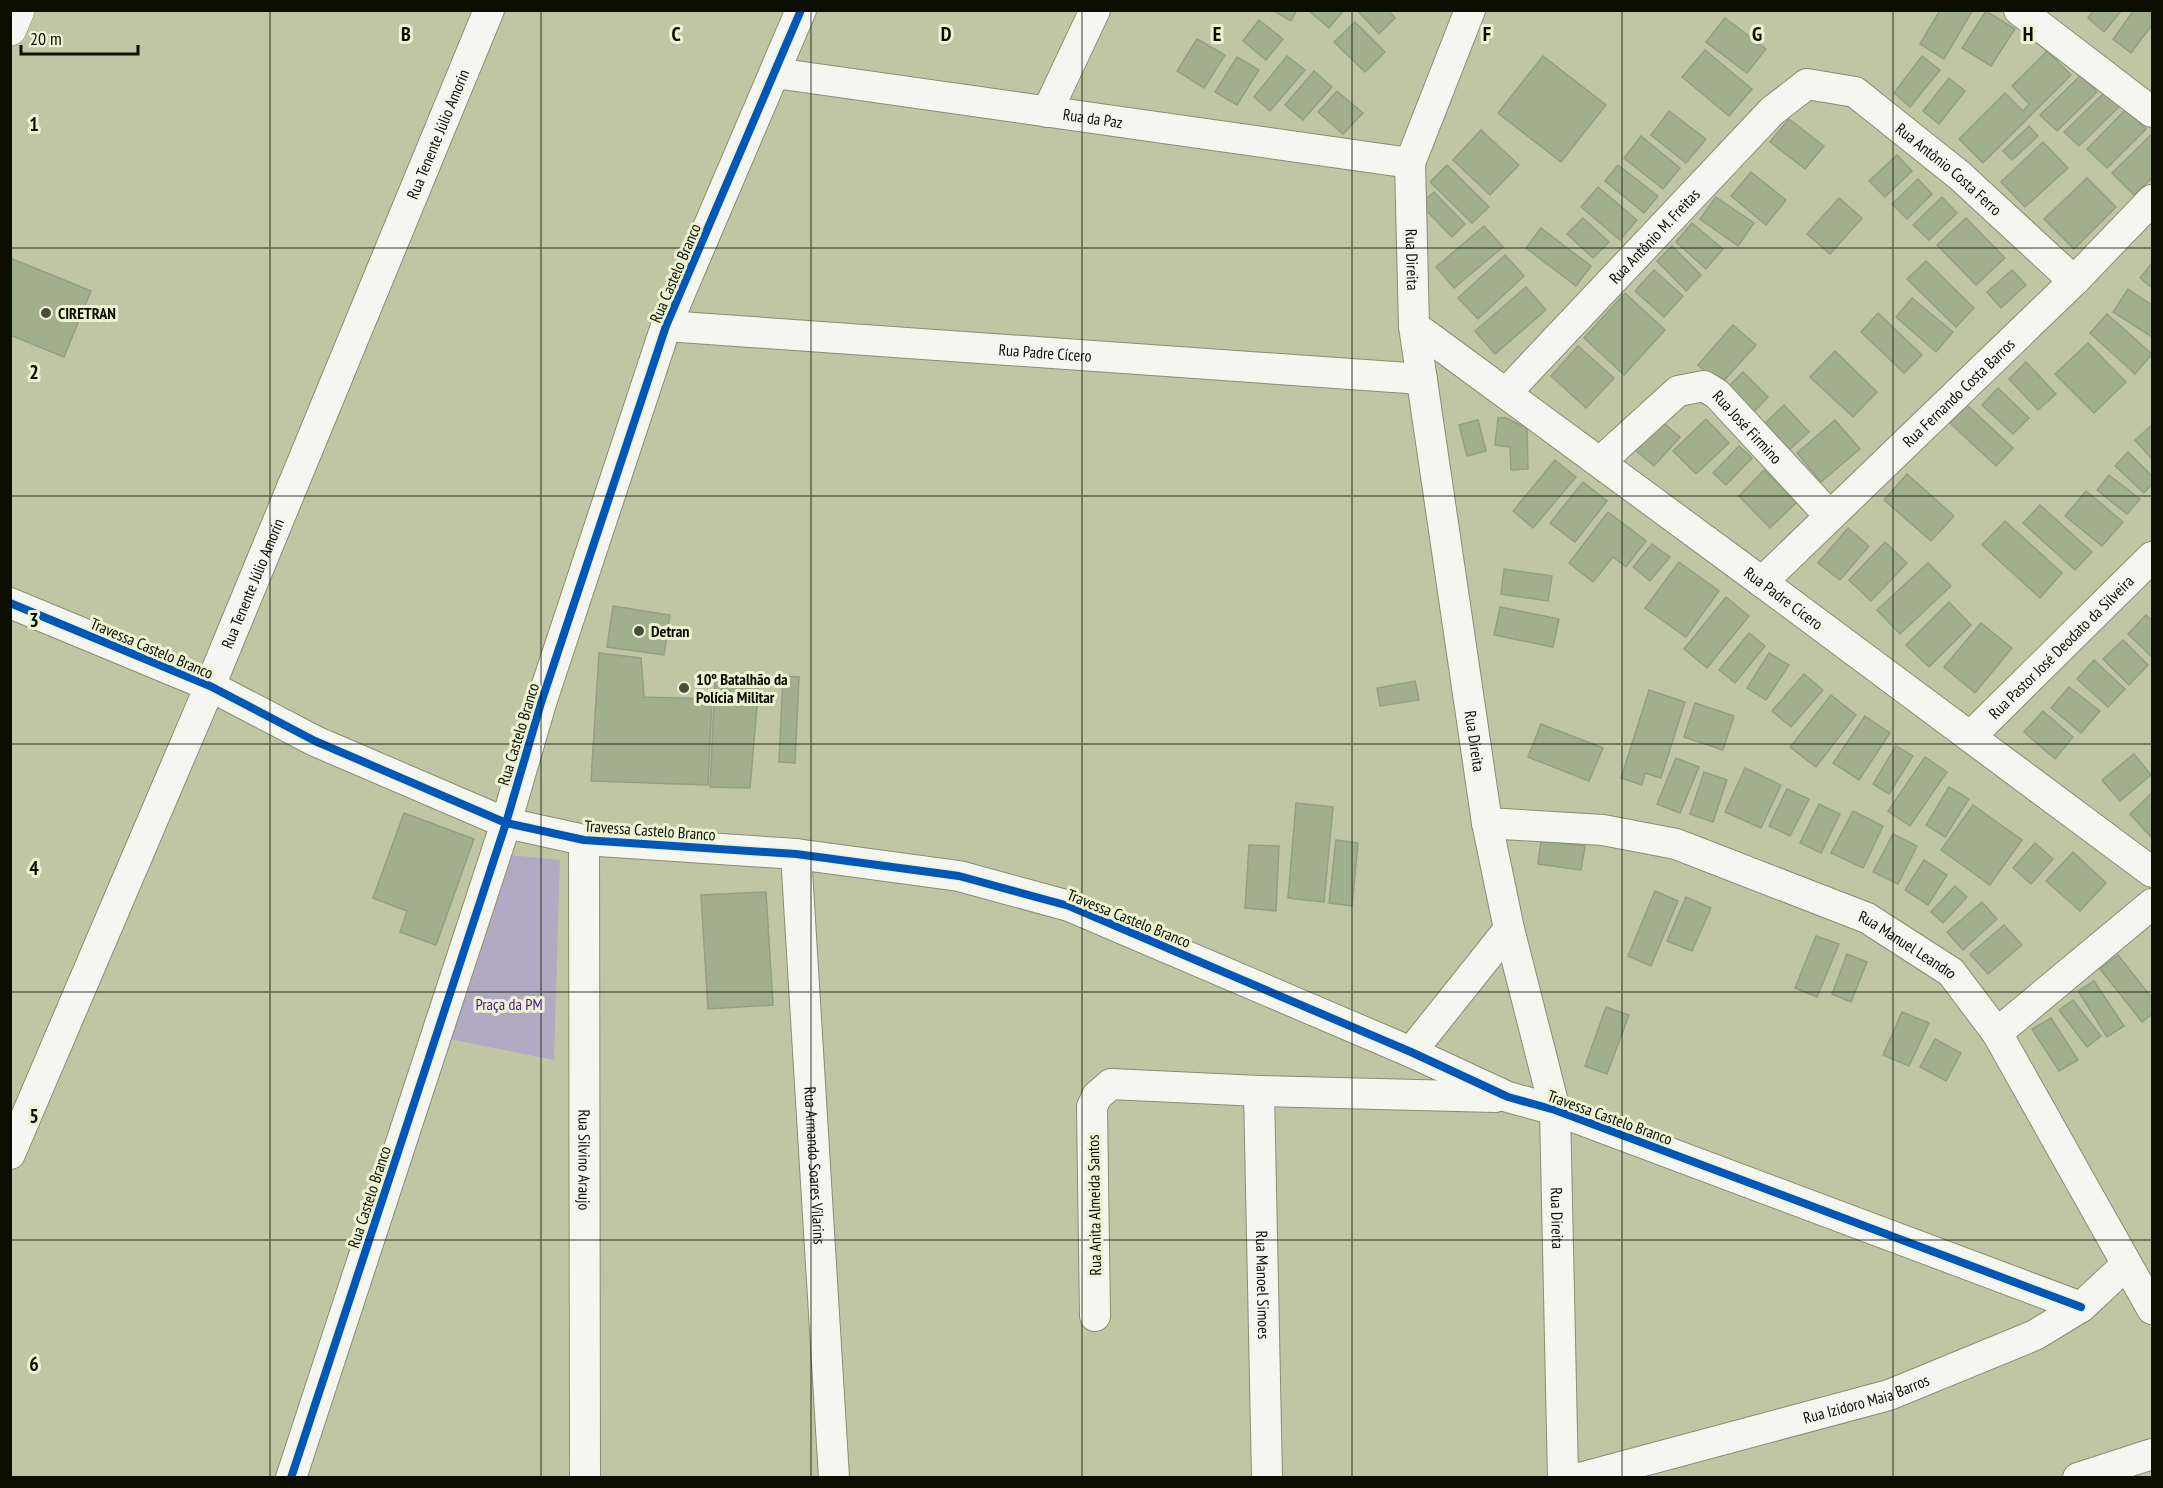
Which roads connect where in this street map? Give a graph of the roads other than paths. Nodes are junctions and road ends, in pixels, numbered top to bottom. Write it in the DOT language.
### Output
graph roads {
  1 [pos="18,10"];
  2 [pos="489,10"];
  3 [pos="801,10"];
  4 [pos="1095,10"];
  5 [pos="1470,10"];
  6 [pos="2019,10"];
  7 [pos="10,29"];
  8 [pos="774,73"];
  9 [pos="1807,84"];
  10 [pos="1047,112"];
  11 [pos="2152,112"];
  12 [pos="1410,163"];
  13 [pos="2152,200"];
  14 [pos="2074,281"];
  15 [pos="666,326"];
  16 [pos="1414,326"];
  17 [pos="1422,379"];
  18 [pos="1506,393"];
  19 [pos="1600,462"];
  20 [pos="1830,516"];
  21 [pos="2152,557"];
  22 [pos="1762,582"];
  23 [pos="10,603"];
  24 [pos="210,687"];
  25 [pos="1970,737"];
  26 [pos="506,823"];
  27 [pos="1487,823"];
  28 [pos="584,840"];
  29 [pos="796,854"];
  30 [pos="2152,872"];
  31 [pos="2152,904"];
  32 [pos="1509,929"];
  33 [pos="1997,1033"];
  34 [pos="1411,1052"];
  35 [pos="1259,1091"];
  36 [pos="1508,1097"];
  37 [pos="1555,1110"];
  38 [pos="10,1154"];
  39 [pos="2126,1264"];
  40 [pos="2082,1307"];
  41 [pos="2152,1309"];
  42 [pos="1095,1316"];
  43 [pos="2152,1454"];
  44 [pos="291,1478"];
  45 [pos="585,1478"];
  46 [pos="834,1478"];
  47 [pos="1267,1478"];
  48 [pos="1563,1478"];
  49 [pos="1580,1478"];
  50 [pos="2078,1478"];
  1 -- 7 [label="main road"];
  2 -- 24 [label="street, Rua Tenente Júlio Amorin"];
  3 -- 8 [label="street, Rua Castelo Branco"];
  4 -- 10 [label="street"];
  5 -- 12 [label="street, Rua Direita"];
  6 -- 11 [label="street"];
  8 -- 10 [label="street, Rua da Paz"];
  8 -- 15 [label="street, Rua Castelo Branco"];
  9 -- 14 [label="street, Rua Antônio Costa Ferro"];
  9 -- 18 [label="street, Rua Antônio M. Freitas"];
  10 -- 12 [label="street, Rua da Paz"];
  12 -- 16 [label="street, Rua Direita"];
  13 -- 14 [label="street, Rua Fernando Costa Barros"];
  14 -- 20 [label="street, Rua Fernando Costa Barros"];
  15 -- 17 [label="street, Rua Padre Cícero"];
  15 -- 26 [label="street, Rua Castelo Branco"];
  16 -- 17 [label="street, Rua Direita"];
  16 -- 18 [label="street, Rua Padre Cícero"];
  17 -- 27 [label="street, Rua Direita"];
  18 -- 19 [label="street, Rua Padre Cícero"];
  19 -- 20 [label="street, Rua José Firmino"];
  19 -- 22 [label="street, Rua Padre Cícero"];
  20 -- 22 [label="street, Rua Fernando Costa Barros"];
  21 -- 25 [label="street, Rua Pastor José Deodato da Silveira"];
  22 -- 25 [label="street, Rua Padre Cícero"];
  23 -- 24 [label="street, Travessa Castelo Branco"];
  24 -- 26 [label="street, Travessa Castelo Branco"];
  24 -- 38 [label="street, Rua Tenente Júlio Amorin"];
  25 -- 30 [label="street, Rua Padre Cícero"];
  26 -- 28 [label="street, Travessa Castelo Branco"];
  26 -- 44 [label="street, Rua Castelo Branco"];
  27 -- 32 [label="street, Rua Direita"];
  27 -- 33 [label="street, Rua Manuel Leandro"];
  28 -- 29 [label="street, Travessa Castelo Branco"];
  28 -- 45 [label="street, Rua Silvino Araujo"];
  29 -- 34 [label="street, Travessa Castelo Branco"];
  29 -- 46 [label="street, Rua Armando Soares Vilarins"];
  31 -- 33 [label="street"];
  32 -- 34 [label="street"];
  32 -- 37 [label="street, Rua Direita"];
  33 -- 39 [label="street, Rua Manuel Leandro"];
  34 -- 36 [label="street, Travessa Castelo Branco"];
  35 -- 36 [label="street"];
  35 -- 42 [label="street, Rua Anita Almeida Santos"];
  35 -- 47 [label="street, Rua Manoel Simoes"];
  36 -- 37 [label="street, Travessa Castelo Branco"];
  37 -- 40 [label="street, Travessa Castelo Branco"];
  37 -- 48 [label="street, Rua Direita"];
  39 -- 40 [label="street, Rua Izidoro Maia Barros"];
  39 -- 41 [label="street, Rua Manuel Leandro"];
  40 -- 49 [label="street, Rua Izidoro Maia Barros"];
  43 -- 50 [label="street"];
}
